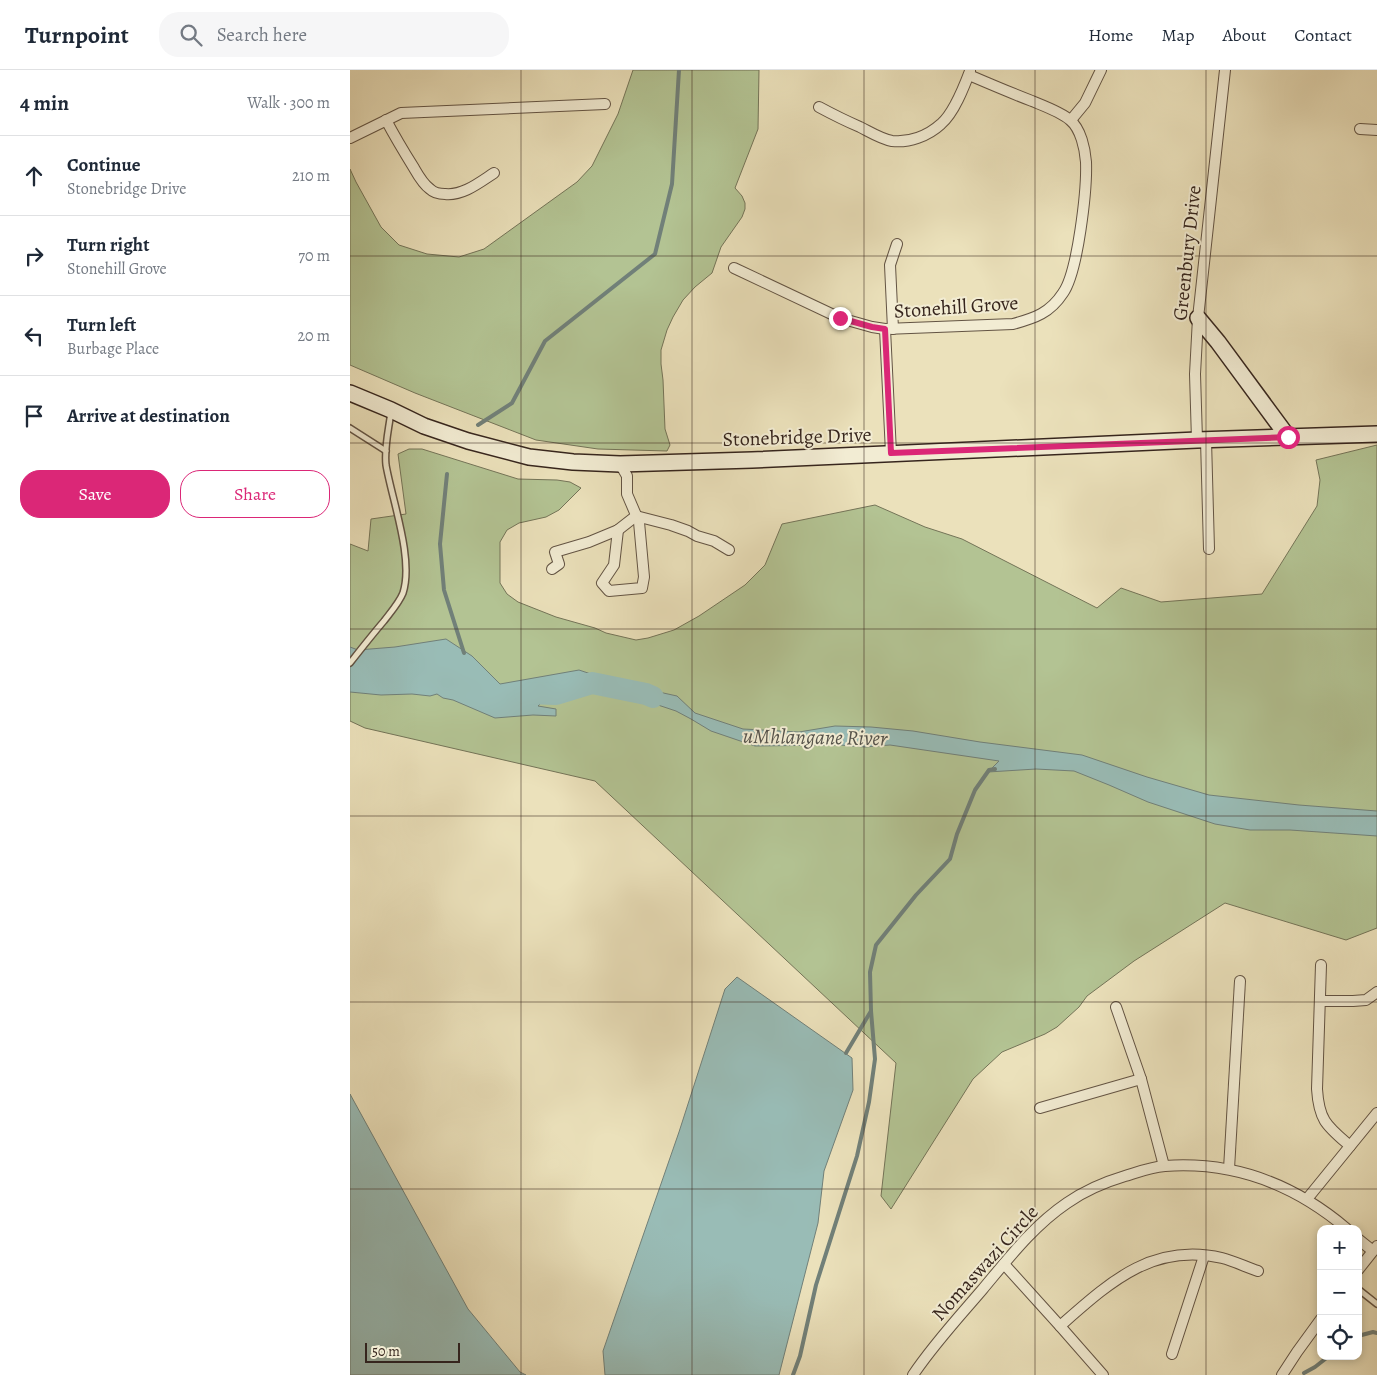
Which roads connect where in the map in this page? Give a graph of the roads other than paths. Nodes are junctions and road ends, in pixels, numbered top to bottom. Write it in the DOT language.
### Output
graph roads {
  1 [pos="1101,70"];
  2 [pos="1225,70"];
  3 [pos="970,73"];
  4 [pos="605,104"];
  5 [pos="819,107"];
  6 [pos="386,120"];
  7 [pos="1071,120"];
  8 [pos="1360,129"];
  9 [pos="1377,130"];
  10 [pos="350,138"];
  11 [pos="494,173"];
  12 [pos="897,244"];
  13 [pos="734,268"];
  14 [pos="1198,318"];
  15 [pos="889,329"];
  16 [pos="350,393"];
  17 [pos="391,410"];
  18 [pos="350,428"];
  19 [pos="1377,434"];
  20 [pos="1288,437"];
  21 [pos="1201,440"];
  22 [pos="386,451"];
  23 [pos="891,453"];
  24 [pos="620,464"];
  25 [pos="636,516"];
  26 [pos="618,530"];
  27 [pos="1209,549"];
  28 [pos="728,550"];
  29 [pos="552,569"];
  30 [pos="350,663"];
  31 [pos="1321,965"];
  32 [pos="1240,982"];
  33 [pos="1377,992"];
  34 [pos="1320,1001"];
  35 [pos="1116,1007"];
  36 [pos="1141,1079"];
  37 [pos="1040,1108"];
  38 [pos="1377,1113"];
  39 [pos="1350,1146"];
  40 [pos="1164,1166"];
  41 [pos="1229,1169"];
  42 [pos="1307,1199"];
  43 [pos="1342,1225"];
  44 [pos="1362,1241"];
  45 [pos="1375,1248"];
  46 [pos="1204,1256"];
  47 [pos="1004,1264"];
  48 [pos="1362,1265"];
  49 [pos="1258,1272"];
  50 [pos="1362,1292"];
  51 [pos="1377,1304"];
  52 [pos="1317,1324"];
  53 [pos="1060,1326"];
  54 [pos="1172,1354"];
  55 [pos="913,1375"];
  56 [pos="1103,1375"];
  57 [pos="1282,1375"];
  1 -- 7 [label="street"];
  2 -- 14 [label="street, Greenbury Drive"];
  3 -- 5 [label="street"];
  3 -- 7 [label="street"];
  4 -- 6 [label="street"];
  6 -- 10 [label="street"];
  6 -- 11 [label="street"];
  7 -- 15 [label="street, Stonehill Grove"];
  8 -- 9 [label="street"];
  12 -- 15 [label="street"];
  13 -- 15 [label="street"];
  14 -- 20 [label="street"];
  14 -- 21 [label="street, Greenbury Drive"];
  15 -- 23 [label="street, Stonehill Grove"];
  16 -- 17 [label="street, Stonebridge Drive"];
  17 -- 22 [label="lane"];
  17 -- 24 [label="street, Stonebridge Drive"];
  18 -- 22 [label="lane"];
  19 -- 20 [label="street, Stonebridge Drive"];
  20 -- 21 [label="street, Stonebridge Drive"];
  21 -- 23 [label="street, Stonebridge Drive"];
  21 -- 27 [label="street, Greenbury Drive"];
  22 -- 30 [label="lane"];
  23 -- 24 [label="street, Stonebridge Drive"];
  24 -- 25 [label="street"];
  25 -- 26 [label="street"];
  25 -- 26 [label="street"];
  25 -- 28 [label="street"];
  26 -- 29 [label="street"];
  31 -- 34 [label="street"];
  32 -- 41 [label="street"];
  33 -- 34 [label="street"];
  34 -- 39 [label="street"];
  35 -- 36 [label="street"];
  36 -- 37 [label="street"];
  36 -- 40 [label="street"];
  38 -- 39 [label="street"];
  39 -- 42 [label="street"];
  40 -- 41 [label="street, Nomaswazi Circle"];
  40 -- 47 [label="street, Nomaswazi Circle"];
  41 -- 42 [label="street, Nomaswazi Circle"];
  42 -- 43 [label="street, Nomaswazi Circle"];
  44 -- 45 [label="street"];
  45 -- 48 [label="street"];
  46 -- 49 [label="street"];
  46 -- 53 [label="street"];
  46 -- 54 [label="street"];
  47 -- 53 [label="street"];
  47 -- 55 [label="street, Nomaswazi Circle"];
  50 -- 51 [label="lane"];
  52 -- 57 [label="street"];
  53 -- 56 [label="street"];
}
